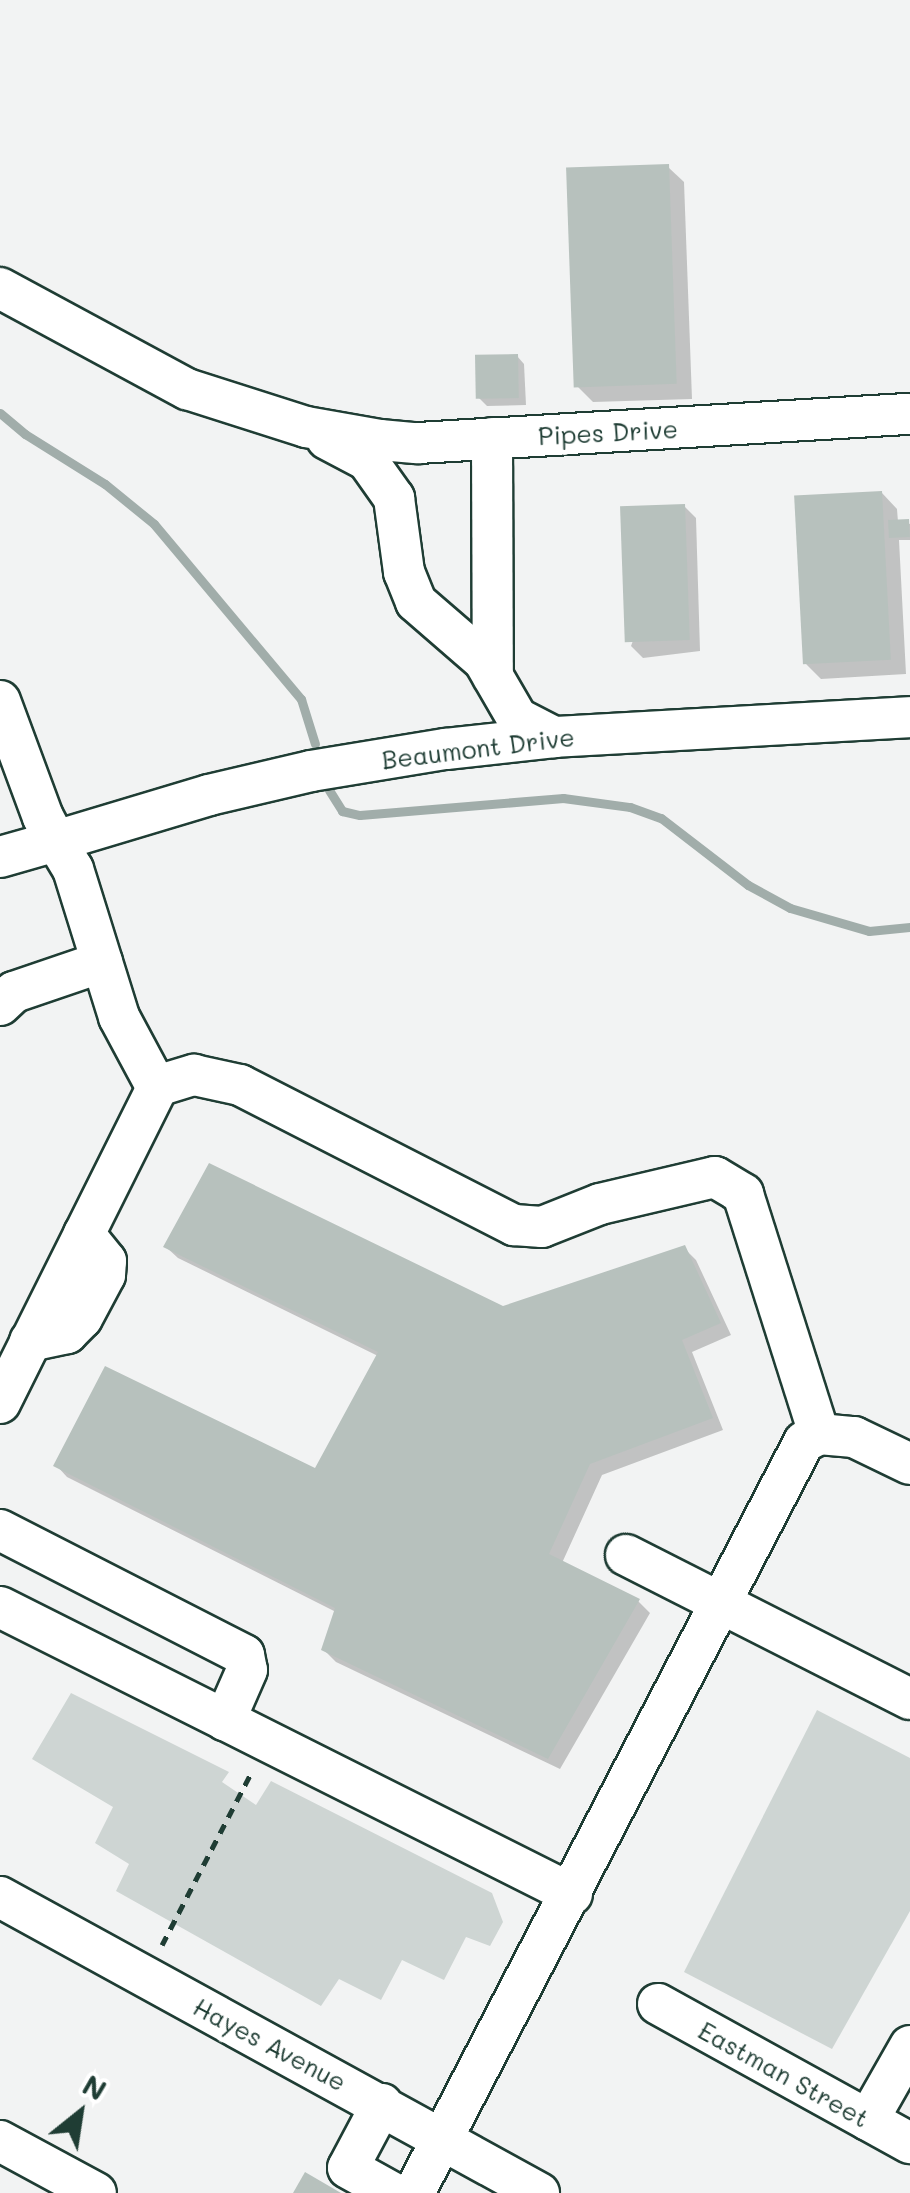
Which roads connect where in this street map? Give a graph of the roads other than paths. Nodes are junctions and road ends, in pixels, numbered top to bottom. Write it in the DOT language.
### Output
graph roads {
  1 [pos="0,288"];
  2 [pos="910,414"];
  3 [pos="306,427"];
  4 [pos="492,438"];
  5 [pos="494,676"];
  6 [pos="1,708"];
  7 [pos="910,717"];
  8 [pos="554,737"];
  9 [pos="56,841"];
  10 [pos="0,857"];
  11 [pos="102,962"];
  12 [pos="0,1005"];
  13 [pos="157,1086"];
  14 [pos="0,1403"];
  15 [pos="819,1434"];
  16 [pos="910,1464"];
  17 [pos="0,1530"];
  18 [pos="626,1555"];
  19 [pos="722,1605"];
  20 [pos="0,1607"];
  21 [pos="910,1700"];
  22 [pos="226,1720"];
  23 [pos="572,1894"];
  24 [pos="0,1897"];
  25 [pos="658,2004"];
  26 [pos="910,2046"];
  27 [pos="382,2104"];
  28 [pos="868,2120"];
  29 [pos="444,2139"];
  30 [pos="0,2140"];
  31 [pos="910,2143"];
  32 [pos="518,2188"];
  33 [pos="96,2193"];
  34 [pos="393,2193"];
  35 [pos="414,2193"];
  1 -- 3 [label="street, Pipes Drive"];
  2 -- 4 [label="street, Pipes Drive"];
  3 -- 4 [label="street, Pipes Drive"];
  3 -- 5 [label="street, Pipes Drive"];
  4 -- 5 [label="street"];
  5 -- 8 [label="street, Pipes Drive"];
  6 -- 9 [label="street"];
  7 -- 8 [label="street, Beaumont Drive"];
  8 -- 9 [label="street, Beaumont Drive"];
  9 -- 10 [label="street, Beaumont Drive"];
  9 -- 11 [label="street"];
  11 -- 12 [label="street"];
  11 -- 13 [label="street"];
  13 -- 14 [label="street"];
  13 -- 15 [label="street"];
  15 -- 16 [label="street"];
  15 -- 19 [label="street"];
  17 -- 22 [label="street"];
  18 -- 19 [label="street"];
  19 -- 21 [label="street"];
  19 -- 23 [label="street"];
  20 -- 22 [label="street"];
  22 -- 23 [label="street"];
  23 -- 29 [label="street"];
  24 -- 27 [label="street, Hayes Avenue"];
  25 -- 28 [label="street, Eastman Street"];
  26 -- 28 [label="street"];
  27 -- 29 [label="street, Hayes Avenue"];
  27 -- 34 [label="street"];
  28 -- 31 [label="street, Eastman Street"];
  29 -- 32 [label="street, Hayes Avenue"];
  29 -- 35 [label="street"];
  30 -- 33 [label="street"];
}
